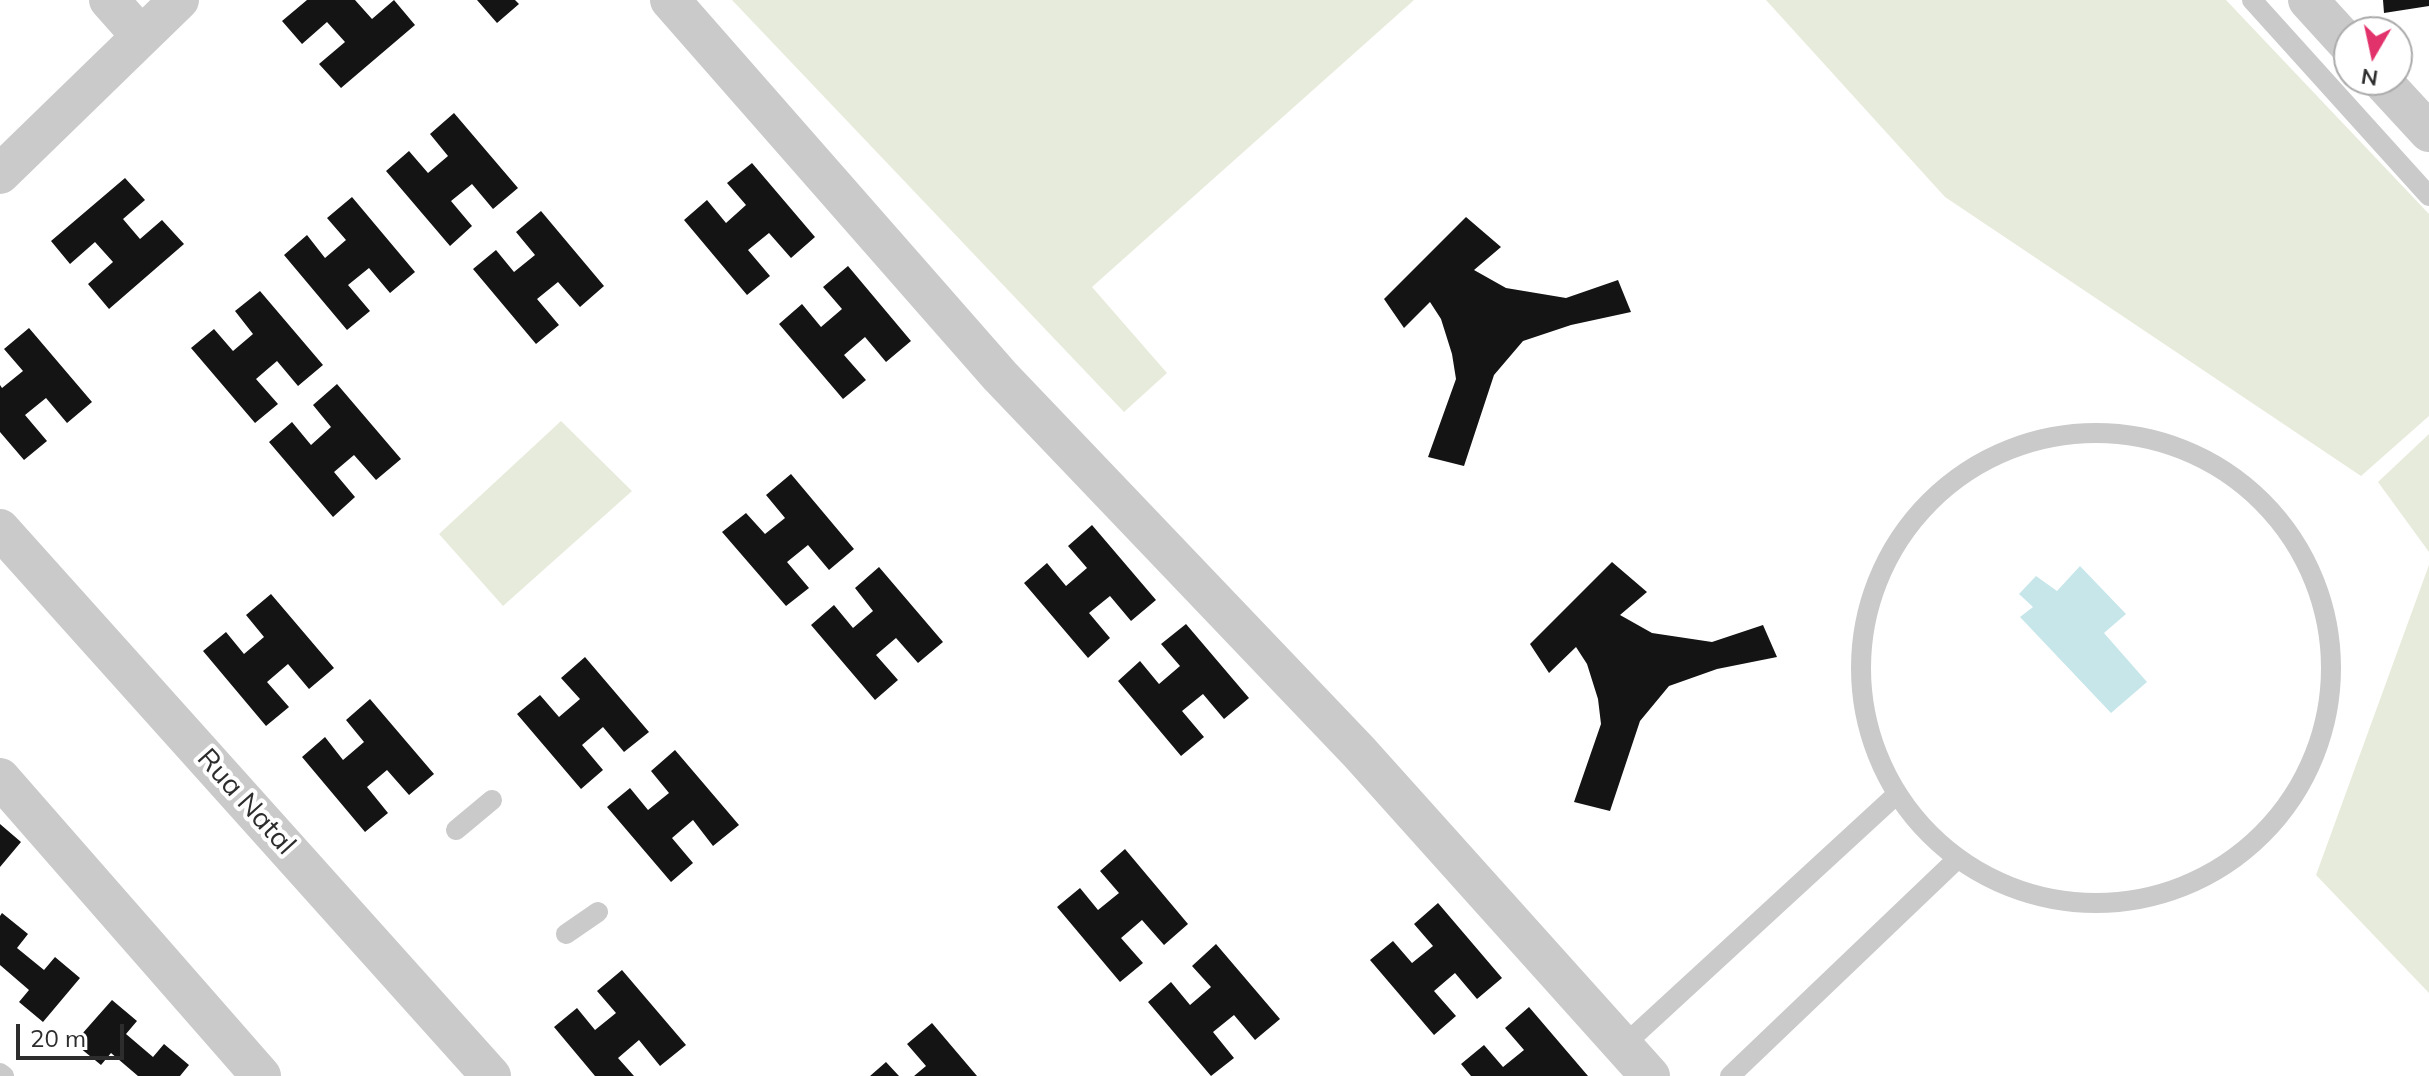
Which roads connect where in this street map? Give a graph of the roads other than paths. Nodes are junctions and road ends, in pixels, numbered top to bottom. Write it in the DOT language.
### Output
graph roads {
  1 [pos="109,0"];
  2 [pos="670,0"];
  3 [pos="2252,0"];
  4 [pos="2308,0"];
  5 [pos="160,12"];
  6 [pos="2333,27"];
  7 [pos="2396,96"];
  8 [pos="2429,132"];
  9 [pos="0,174"];
  10 [pos="2429,196"];
  11 [pos="0,529"];
  12 [pos="0,778"];
  13 [pos="1896,795"];
  14 [pos="492,800"];
  15 [pos="456,830"];
  16 [pos="1953,863"];
  17 [pos="598,912"];
  18 [pos="566,934"];
  19 [pos="1623,1046"];
  20 [pos="259,1075"];
  21 [pos="491,1076"];
  22 [pos="1650,1076"];
  23 [pos="1730,1076"];
  1 -- 5 [label="street"];
  2 -- 19 [label="street"];
  3 -- 10 [label="lane"];
  4 -- 6 [label="street"];
  5 -- 9 [label="street"];
  7 -- 8 [label="street"];
  11 -- 21 [label="street, Rua Natal"];
  12 -- 20 [label="street"];
  13 -- 16 [label="lane"];
  13 -- 16 [label="lane"];
  13 -- 19 [label="lane"];
  14 -- 15 [label="lane"];
  16 -- 23 [label="lane"];
  17 -- 18 [label="lane"];
  19 -- 22 [label="street"];
}
